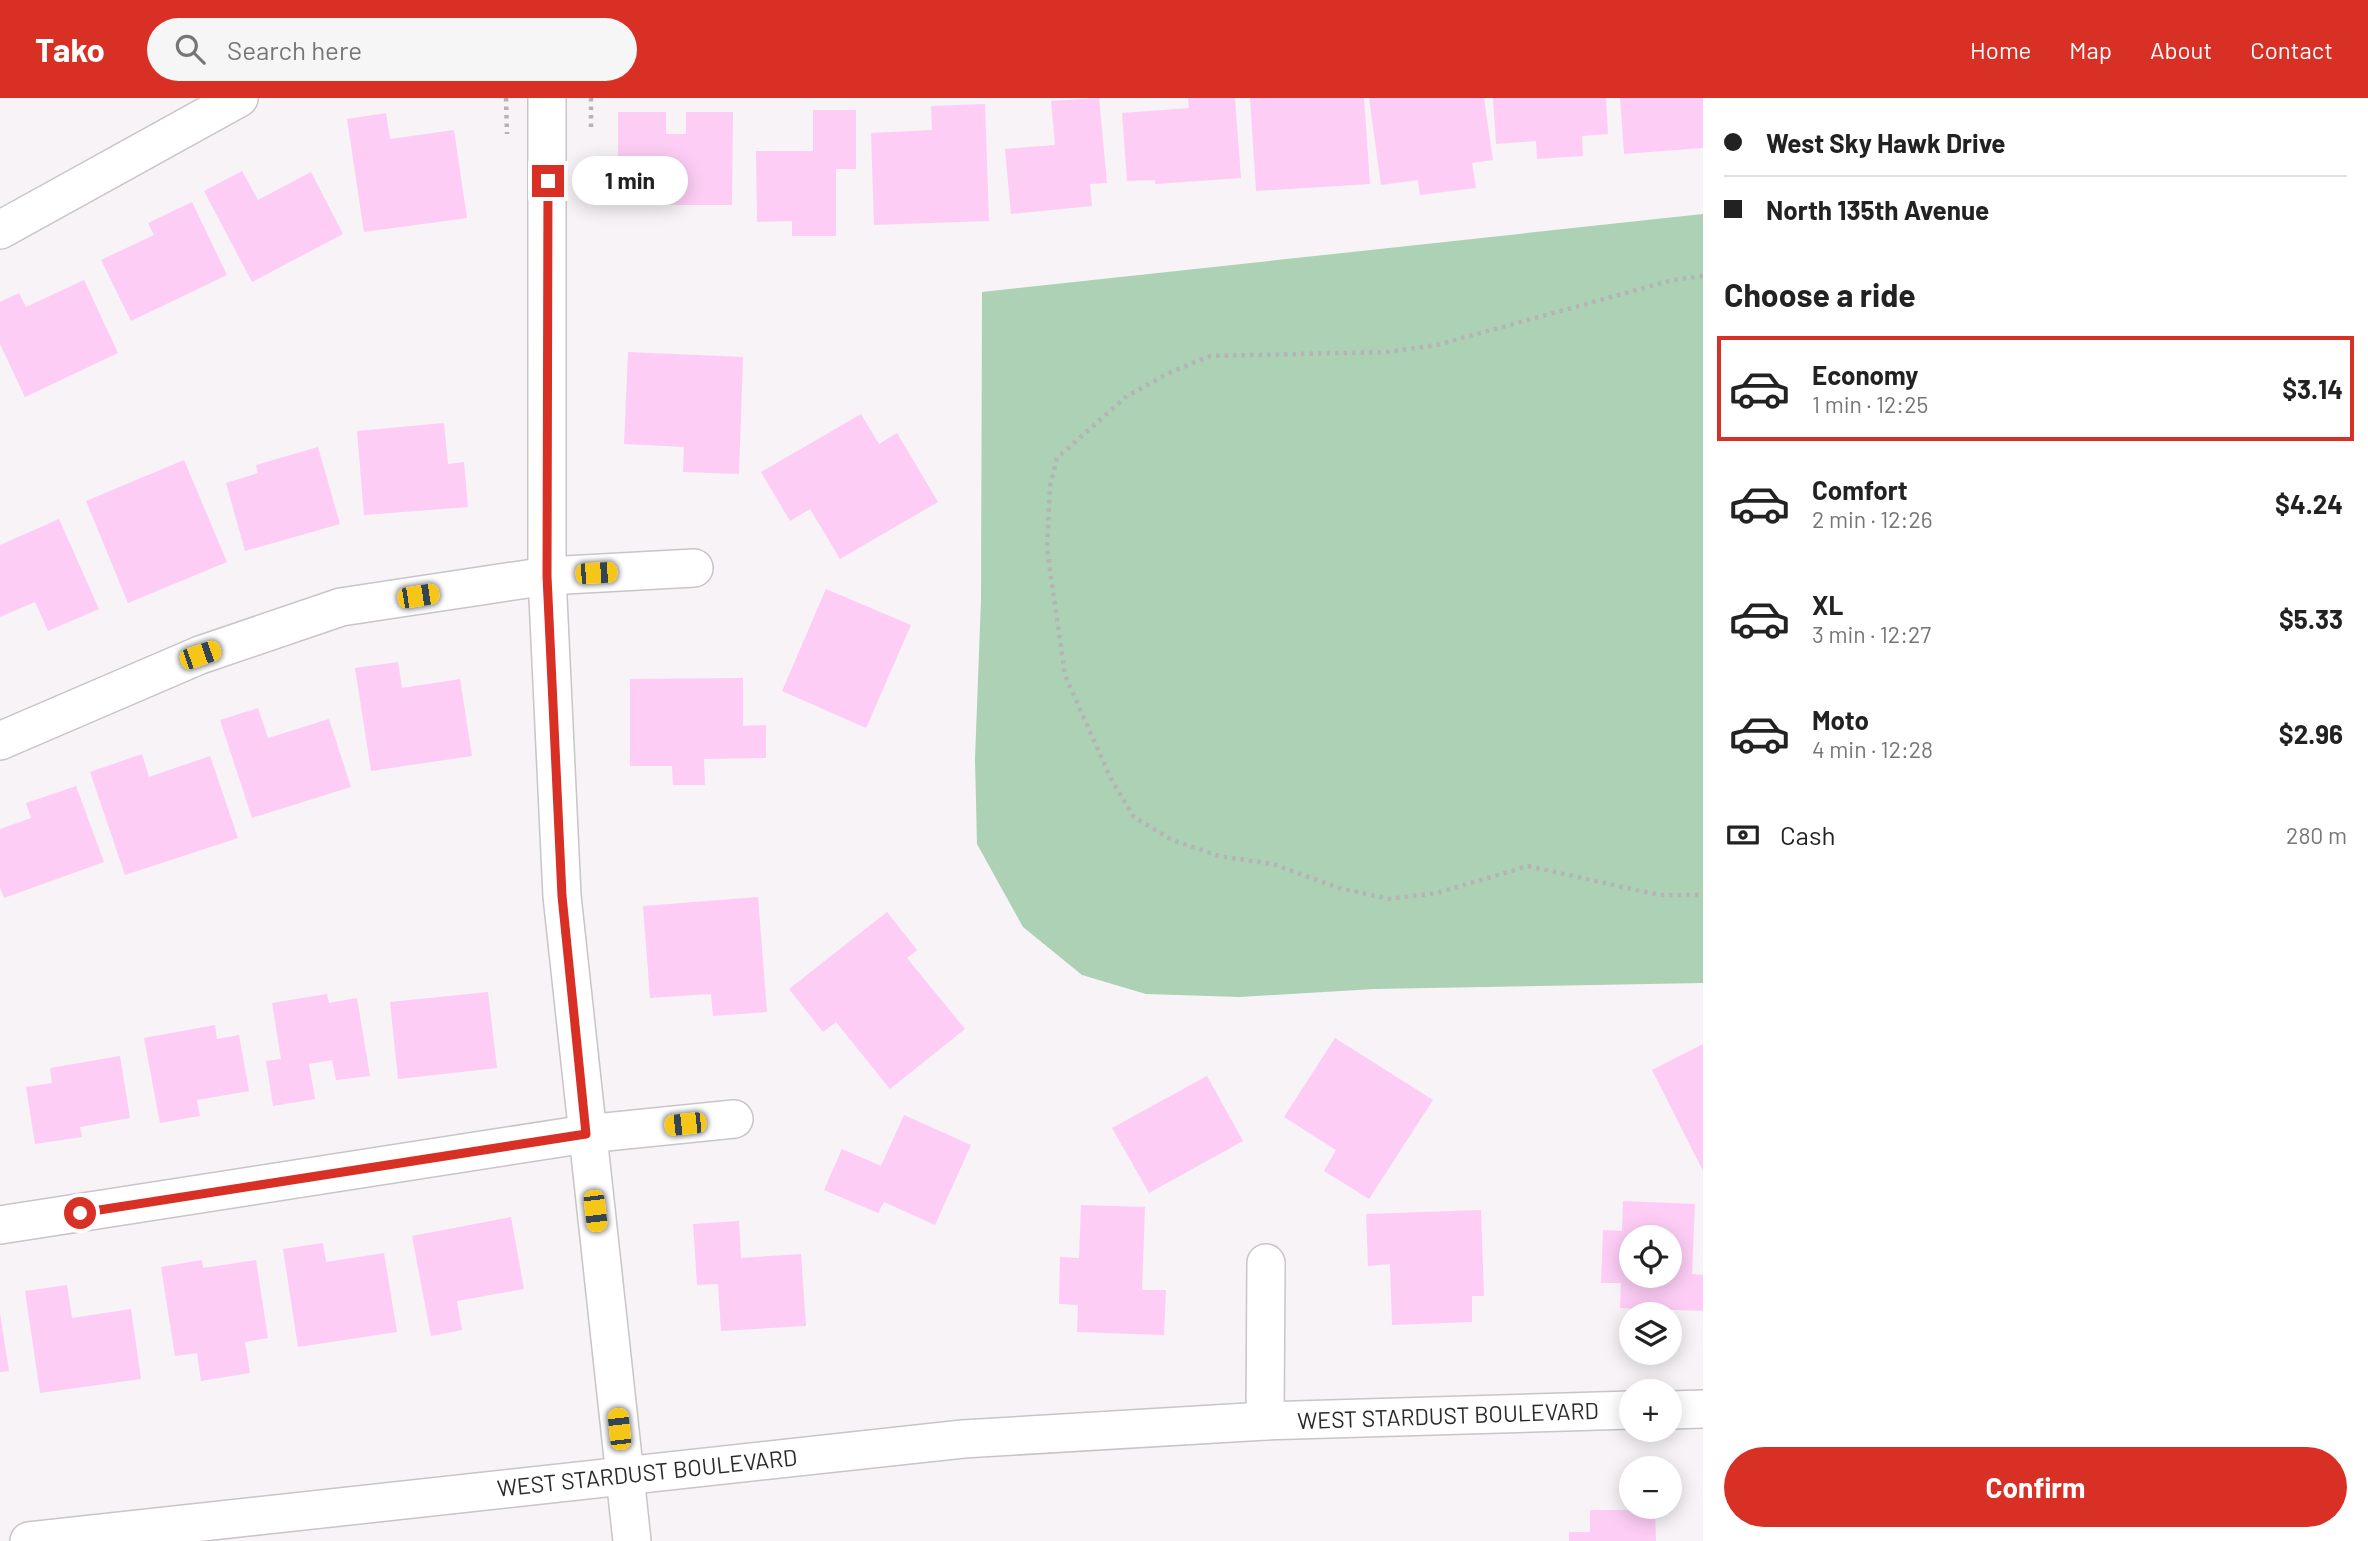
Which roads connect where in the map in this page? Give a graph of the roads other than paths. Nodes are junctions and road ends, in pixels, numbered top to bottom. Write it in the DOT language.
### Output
graph roads {
  1 [pos="239,98"];
  2 [pos="547,98"];
  3 [pos="0,230"];
  4 [pos="694,568"];
  5 [pos="547,576"];
  6 [pos="0,741"];
  7 [pos="734,1119"];
  8 [pos="586,1134"];
  9 [pos="0,1225"];
  10 [pos="1266,1263"];
  11 [pos="1682,1409"];
  12 [pos="1703,1409"];
  13 [pos="1619,1410"];
  14 [pos="1265,1421"];
  15 [pos="624,1474"];
  16 [pos="29,1541"];
  17 [pos="632,1541"];
  1 -- 3 [label="street"];
  2 -- 5 [label="street"];
  4 -- 5 [label="street"];
  5 -- 6 [label="street"];
  5 -- 8 [label="street"];
  7 -- 8 [label="street"];
  8 -- 9 [label="street"];
  8 -- 15 [label="street"];
  10 -- 14 [label="street, WEST STARDUST BOULEVARD"];
  11 -- 12 [label="street"];
  13 -- 14 [label="street, WEST STARDUST BOULEVARD"];
  14 -- 15 [label="street, WEST STARDUST BOULEVARD"];
  15 -- 16 [label="street, WEST STARDUST BOULEVARD"];
  15 -- 17 [label="street"];
}
